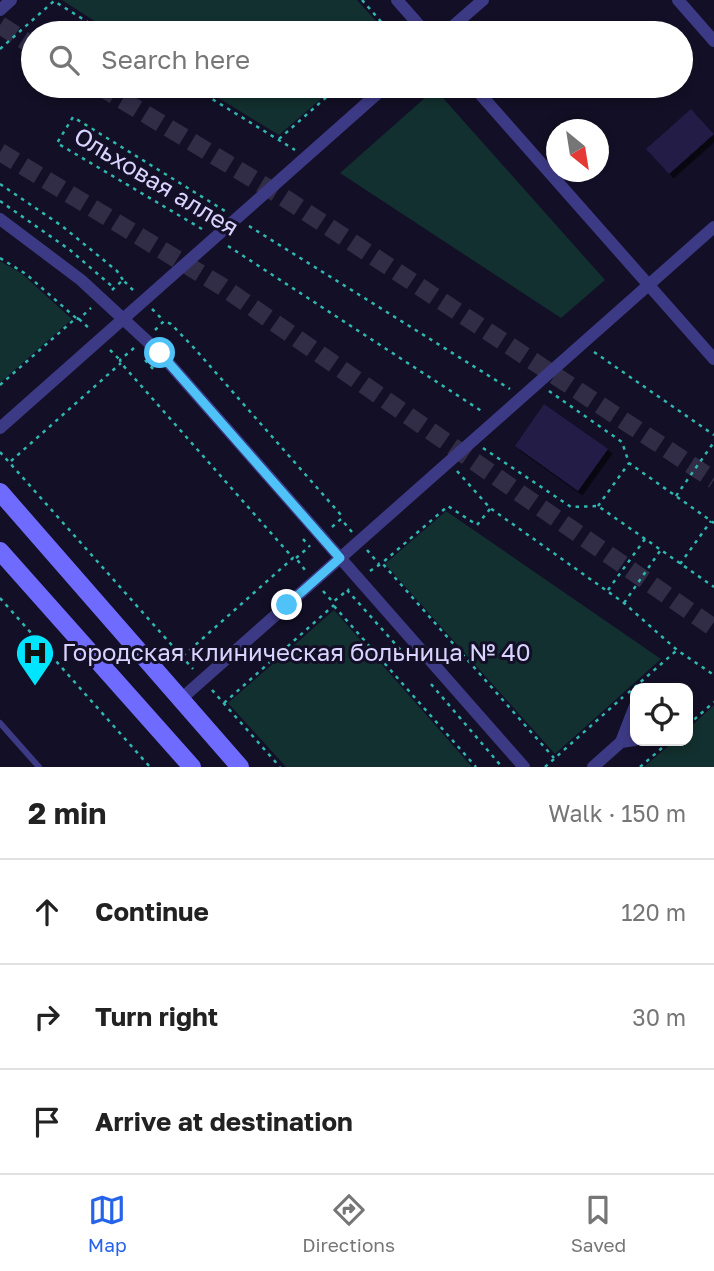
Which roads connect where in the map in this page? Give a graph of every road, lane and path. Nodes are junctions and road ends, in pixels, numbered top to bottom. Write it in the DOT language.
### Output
graph roads {
  1 [pos="11,0"];
  2 [pos="362,0"];
  3 [pos="397,0"];
  4 [pos="483,0"];
  5 [pos="678,0"];
  6 [pos="54,1"];
  7 [pos="0,10"];
  8 [pos="32,21"];
  9 [pos="86,21"];
  10 [pos="380,21"];
  11 [pos="415,21"];
  12 [pos="459,21"];
  13 [pos="21,30"];
  14 [pos="714,41"];
  15 [pos="0,49"];
  16 [pos="211,98"];
  17 [pos="325,98"];
  18 [pos="372,98"];
  19 [pos="484,98"];
  20 [pos="278,139"];
  21 [pos="306,156"];
  22 [pos="0,184"];
  23 [pos="0,201"];
  24 [pos="236,218"];
  25 [pos="0,219"];
  26 [pos="714,228"];
  27 [pos="215,237"];
  28 [pos="0,258"];
  29 [pos="123,280"];
  30 [pos="649,285"];
  31 [pos="114,288"];
  32 [pos="124,318"];
  33 [pos="586,359"];
  34 [pos="714,359"];
  35 [pos="121,363"];
  36 [pos="0,386"];
  37 [pos="528,401"];
  38 [pos="496,420"];
  39 [pos="0,428"];
  40 [pos="714,435"];
  41 [pos="491,441"];
  42 [pos="714,442"];
  43 [pos="0,452"];
  44 [pos="10,463"];
  45 [pos="629,463"];
  46 [pos="457,471"];
  47 [pos="0,492"];
  48 [pos="676,496"];
  49 [pos="598,506"];
  50 [pos="490,508"];
  51 [pos="713,522"];
  52 [pos="645,539"];
  53 [pos="661,550"];
  54 [pos="0,551"];
  55 [pos="340,558"];
  56 [pos="680,564"];
  57 [pos="714,587"];
  58 [pos="347,590"];
  59 [pos="607,591"];
  60 [pos="0,598"];
  61 [pos="624,603"];
  62 [pos="677,650"];
  63 [pos="408,658"];
  64 [pos="714,675"];
  65 [pos="425,678"];
  66 [pos="203,679"];
  67 [pos="181,699"];
  68 [pos="714,702"];
  69 [pos="223,704"];
  70 [pos="630,719"];
  71 [pos="693,721"];
  72 [pos="0,723"];
  73 [pos="630,741"];
  74 [pos="621,742"];
  75 [pos="664,746"];
  76 [pos="553,759"];
  77 [pos="279,766"];
  78 [pos="39,767"];
  79 [pos="150,767"];
  80 [pos="192,767"];
  81 [pos="240,767"];
  82 [pos="476,767"];
  83 [pos="502,767"];
  84 [pos="524,767"];
  85 [pos="545,767"];
  86 [pos="558,767"];
  87 [pos="593,767"];
  88 [pos="640,767"];
  1 -- 7 [label="street"];
  2 -- 10 [label="path"];
  3 -- 11 [label="street"];
  4 -- 12 [label="street"];
  5 -- 14 [label="street"];
  6 -- 8 [label="path"];
  6 -- 9 [label="path"];
  13 -- 15 [label="path"];
  16 -- 20 [label="path"];
  17 -- 20 [label="path"];
  18 -- 21 [label="street"];
  19 -- 30 [label="street"];
  20 -- 21 [label="path"];
  21 -- 24 [label="street"];
  22 -- 29 [label="path"];
  23 -- 31 [label="path"];
  24 -- 27 [label="street"];
  24 -- 27 [label="path, Ольховая аллея"];
  24 -- 37 [label="path, Ольховая аллея"];
  25 -- 32 [label="street"];
  26 -- 30 [label="street"];
  27 -- 32 [label="street"];
  27 -- 38 [label="path, Ольховая аллея"];
  28 -- 36 [label="path"];
  30 -- 34 [label="street"];
  30 -- 37 [label="street"];
  32 -- 39 [label="street"];
  32 -- 55 [label="street"];
  33 -- 40 [label="path"];
  35 -- 44 [label="path"];
  37 -- 38 [label="street"];
  37 -- 45 [label="path"];
  38 -- 55 [label="street"];
  41 -- 49 [label="path"];
  42 -- 48 [label="path"];
  43 -- 44 [label="path"];
  44 -- 66 [label="path"];
  45 -- 48 [label="path"];
  45 -- 49 [label="path"];
  46 -- 50 [label="path"];
  47 -- 67 [label="street"];
  48 -- 51 [label="path"];
  49 -- 52 [label="path"];
  50 -- 59 [label="path"];
  50 -- 76 [label="path"];
  51 -- 56 [label="path"];
  52 -- 53 [label="path"];
  52 -- 59 [label="path"];
  53 -- 56 [label="path"];
  53 -- 61 [label="path"];
  54 -- 80 [label="street"];
  55 -- 66 [label="street"];
  55 -- 84 [label="street"];
  56 -- 57 [label="path"];
  58 -- 63 [label="path"];
  59 -- 61 [label="path"];
  60 -- 79 [label="path"];
  61 -- 62 [label="path"];
  62 -- 64 [label="path"];
  62 -- 76 [label="path"];
  65 -- 83 [label="path"];
  66 -- 67 [label="street"];
  66 -- 69 [label="path"];
  67 -- 81 [label="street"];
  68 -- 71 [label="path"];
  69 -- 77 [label="path"];
  69 -- 82 [label="path"];
  70 -- 74 [label="street"];
  72 -- 78 [label="lane"];
  73 -- 74 [label="street"];
  74 -- 87 [label="street"];
  75 -- 88 [label="path"];
  76 -- 85 [label="path"];
  76 -- 86 [label="path"];
}
